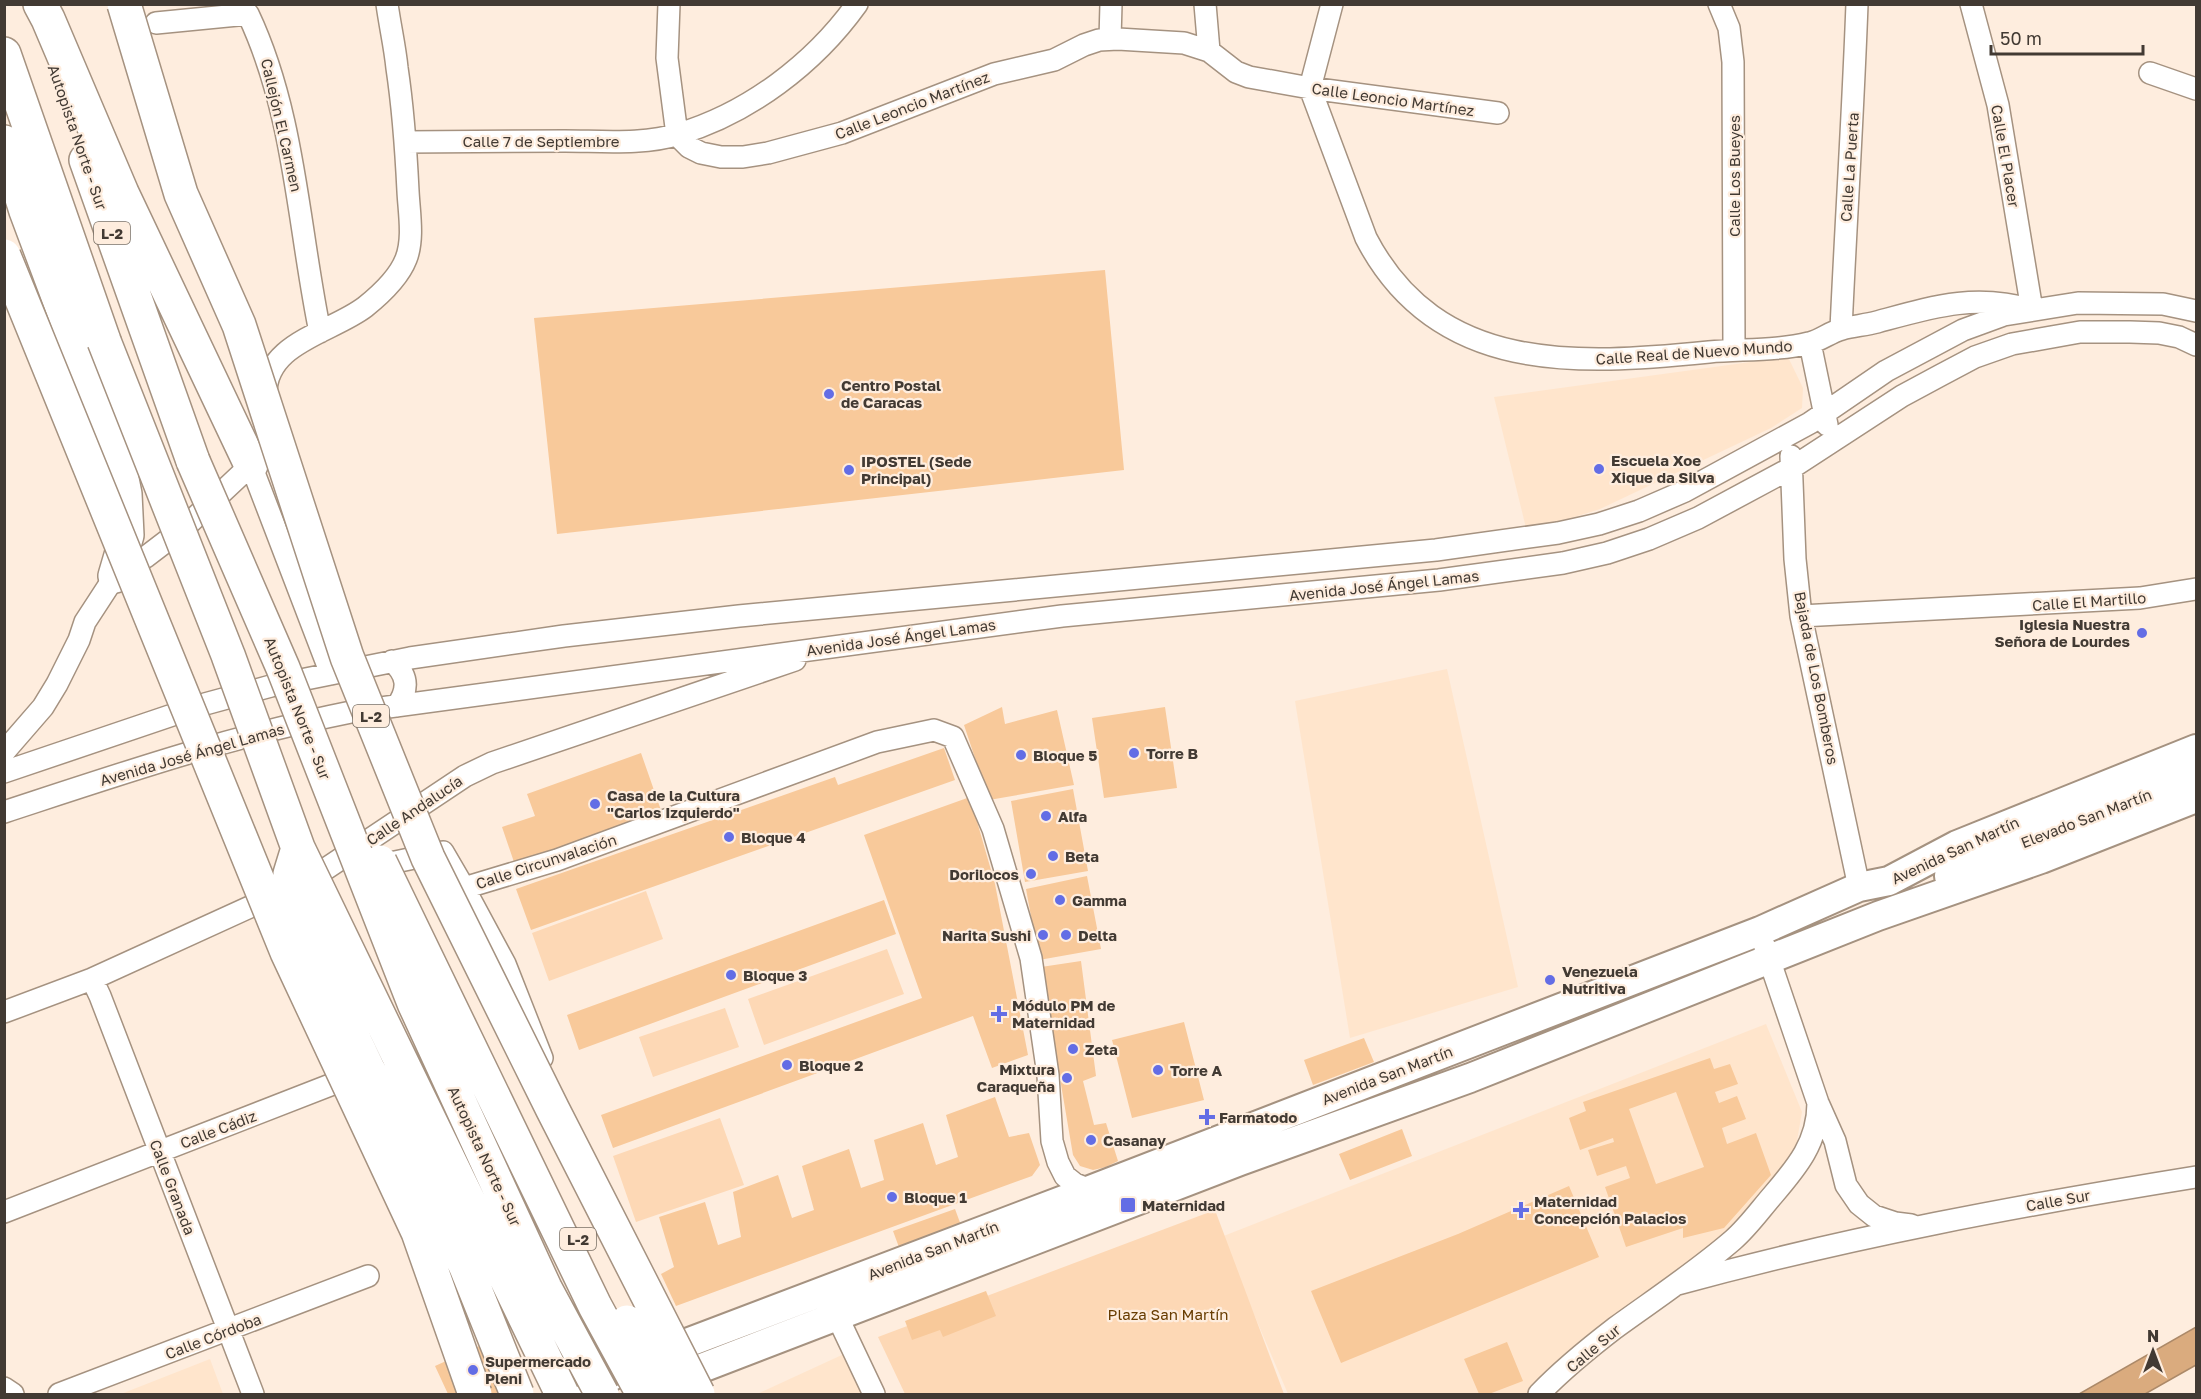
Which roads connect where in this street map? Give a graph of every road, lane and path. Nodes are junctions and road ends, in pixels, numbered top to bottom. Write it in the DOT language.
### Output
graph roads {
  1 [pos="32,4"];
  2 [pos="40,4"];
  3 [pos="124,4"];
  4 [pos="387,4"];
  5 [pos="669,4"];
  6 [pos="857,4"];
  7 [pos="1112,4"];
  8 [pos="1205,4"];
  9 [pos="1332,4"];
  10 [pos="1719,4"];
  11 [pos="1857,4"];
  12 [pos="1971,4"];
  13 [pos="156,23"];
  14 [pos="1110,39"];
  15 [pos="1209,51"];
  16 [pos="4,54"];
  17 [pos="2150,73"];
  18 [pos="1310,88"];
  19 [pos="2196,89"];
  20 [pos="1498,113"];
  21 [pos="677,135"];
  22 [pos="4,142"];
  23 [pos="405,142"];
  24 [pos="4,256"];
  25 [pos="2032,310"];
  26 [pos="2196,311"];
  27 [pos="1841,329"];
  28 [pos="320,332"];
  29 [pos="1809,343"];
  30 [pos="2196,345"];
  31 [pos="1734,349"];
  32 [pos="1826,413"];
  33 [pos="1789,435"];
  34 [pos="1829,442"];
  35 [pos="251,465"];
  36 [pos="1793,467"];
  37 [pos="115,576"];
  38 [pos="2196,590"];
  39 [pos="1801,616"];
  40 [pos="840,645"];
  41 [pos="392,661"];
  42 [pos="283,668"];
  43 [pos="330,674"];
  44 [pos="397,706"];
  45 [pos="2196,749"];
  46 [pos="4,752"];
  47 [pos="4,772"];
  48 [pos="2196,775"];
  49 [pos="2196,798"];
  50 [pos="4,812"];
  51 [pos="298,849"];
  52 [pos="1975,861"];
  53 [pos="309,880"];
  54 [pos="1889,881"];
  55 [pos="1859,887"];
  56 [pos="464,888"];
  57 [pos="1878,916"];
  58 [pos="1760,931"];
  59 [pos="1769,958"];
  60 [pos="92,980"];
  61 [pos="4,1012"];
  62 [pos="431,1046"];
  63 [pos="487,1083"];
  64 [pos="1818,1103"];
  65 [pos="159,1152"];
  66 [pos="2196,1177"];
  67 [pos="1090,1190"];
  68 [pos="4,1212"];
  69 [pos="1920,1226"];
  70 [pos="368,1276"];
  71 [pos="1678,1284"];
  72 [pos="837,1316"];
  73 [pos="229,1330"];
  74 [pos="663,1352"];
  75 [pos="4,1388"];
  76 [pos="13,1395"];
  77 [pos="59,1395"];
  78 [pos="253,1395"];
  79 [pos="475,1395"];
  80 [pos="517,1395"];
  81 [pos="562,1395"];
  82 [pos="573,1395"];
  83 [pos="602,1395"];
  84 [pos="637,1395"];
  85 [pos="643,1395"];
  86 [pos="672,1395"];
  87 [pos="698,1395"];
  88 [pos="874,1395"];
  89 [pos="1539,1395"];
  1 -- 42 [label="highway, Autopista Norte - Sur / L-2, bridge"];
  2 -- 35 [label="highway"];
  3 -- 87 [label="highway, L-2, bridge"];
  4 -- 23 [label="street"];
  5 -- 21 [label="street"];
  6 -- 21 [label="street, Calle 7 de Septiembre"];
  7 -- 14 [label="street"];
  8 -- 15 [label="street"];
  9 -- 18 [label="street"];
  10 -- 31 [label="street, Calle Los Bueyes"];
  11 -- 27 [label="street, Calle La Puerta"];
  12 -- 25 [label="street, Calle El Placer"];
  13 -- 28 [label="street, Callejón El Carmen"];
  14 -- 15 [label="street, Calle Leoncio Martínez"];
  14 -- 21 [label="street, Calle Leoncio Martínez"];
  15 -- 18 [label="street, Calle Leoncio Martínez"];
  16 -- 51 [label="highway, bridge"];
  17 -- 19 [label="street"];
  18 -- 20 [label="street, Calle Leoncio Martínez"];
  18 -- 31 [label="street, Calle Real de Nuevo Mundo"];
  21 -- 23 [label="street, Calle 7 de Septiembre"];
  22 -- 37 [label="highway"];
  23 -- 28 [label="street"];
  24 -- 79 [label="highway, bridge"];
  25 -- 26 [label="street, Avenida José Ángel Lamas"];
  25 -- 27 [label="street, Calle Real de Nuevo Mundo"];
  25 -- 32 [label="street, Avenida José Ángel Lamas"];
  27 -- 29 [label="street, Calle Real de Nuevo Mundo"];
  28 -- 35 [label="street"];
  29 -- 31 [label="street, Calle Real de Nuevo Mundo"];
  29 -- 32 [label="street, Calle Real de Nuevo Mundo"];
  30 -- 34 [label="street, Avenida José Ángel Lamas"];
  32 -- 33 [label="street, Avenida José Ángel Lamas"];
  32 -- 34 [label="street, Calle Real de Nuevo Mundo"];
  33 -- 36 [label="street"];
  33 -- 41 [label="street, Avenida José Ángel Lamas"];
  34 -- 36 [label="street, Avenida José Ángel Lamas"];
  35 -- 37 [label="street"];
  35 -- 43 [label="street"];
  36 -- 39 [label="street, Bajada de Los Bomberos"];
  36 -- 40 [label="street, Avenida José Ángel Lamas"];
  37 -- 46 [label="street"];
  38 -- 39 [label="street, Calle El Martillo"];
  39 -- 55 [label="street, Bajada de Los Bomberos"];
  40 -- 44 [label="street, Avenida José Ángel Lamas"];
  40 -- 53 [label="street, Calle Andalucía"];
  41 -- 43 [label="street, Avenida José Ángel Lamas"];
  41 -- 44 [label="street"];
  42 -- 63 [label="highway, L-2, bridge"];
  42 -- 83 [label="highway, Autopista Norte - Sur / L-2, bridge"];
  43 -- 47 [label="street, Avenida José Ángel Lamas"];
  44 -- 50 [label="street, Avenida José Ángel Lamas"];
  45 -- 54 [label="main road, Avenida San Martín"];
  48 -- 52 [label="main road, Elevado San Martín"];
  49 -- 57 [label="main road, Avenida San Martín"];
  51 -- 80 [label="highway, bridge"];
  51 -- 81 [label="highway, bridge"];
  52 -- 54 [label="main road"];
  52 -- 57 [label="main road"];
  53 -- 56 [label="street"];
  53 -- 60 [label="street, Calle Andalucía"];
  54 -- 55 [label="main road, Avenida San Martín"];
  55 -- 58 [label="main road, Avenida San Martín"];
  56 -- 67 [label="street, Calle Circunvalación"];
  56 -- 74 [label="street, Calle Circunvalación"];
  57 -- 59 [label="main road, Avenida San Martín"];
  58 -- 59 [label="street, Calle Sur"];
  58 -- 67 [label="main road, Avenida San Martín"];
  59 -- 64 [label="street, Calle Sur"];
  59 -- 72 [label="main road, Avenida San Martín"];
  60 -- 61 [label="street, Calle Andalucía"];
  60 -- 65 [label="street, Calle Granada"];
  62 -- 65 [label="street, Calle Cádiz"];
  63 -- 85 [label="highway, L-2, bridge"];
  63 -- 86 [label="highway, L-2, bridge"];
  64 -- 69 [label="street, Calle Sur"];
  64 -- 71 [label="street, Calle Sur"];
  65 -- 68 [label="street, Calle Cádiz"];
  65 -- 73 [label="street, Calle Granada"];
  66 -- 69 [label="street, Calle Sur"];
  67 -- 74 [label="main road, Avenida San Martín"];
  69 -- 71 [label="street, Calle Sur"];
  70 -- 73 [label="street, Calle Córdoba"];
  71 -- 89 [label="street, Calle Sur"];
  72 -- 84 [label="main road, Avenida San Martín"];
  72 -- 88 [label="street"];
  73 -- 77 [label="street, Calle Córdoba"];
  73 -- 78 [label="street, Calle Granada"];
  74 -- 82 [label="main road, Avenida San Martín"];
  75 -- 76 [label="street"];
}
